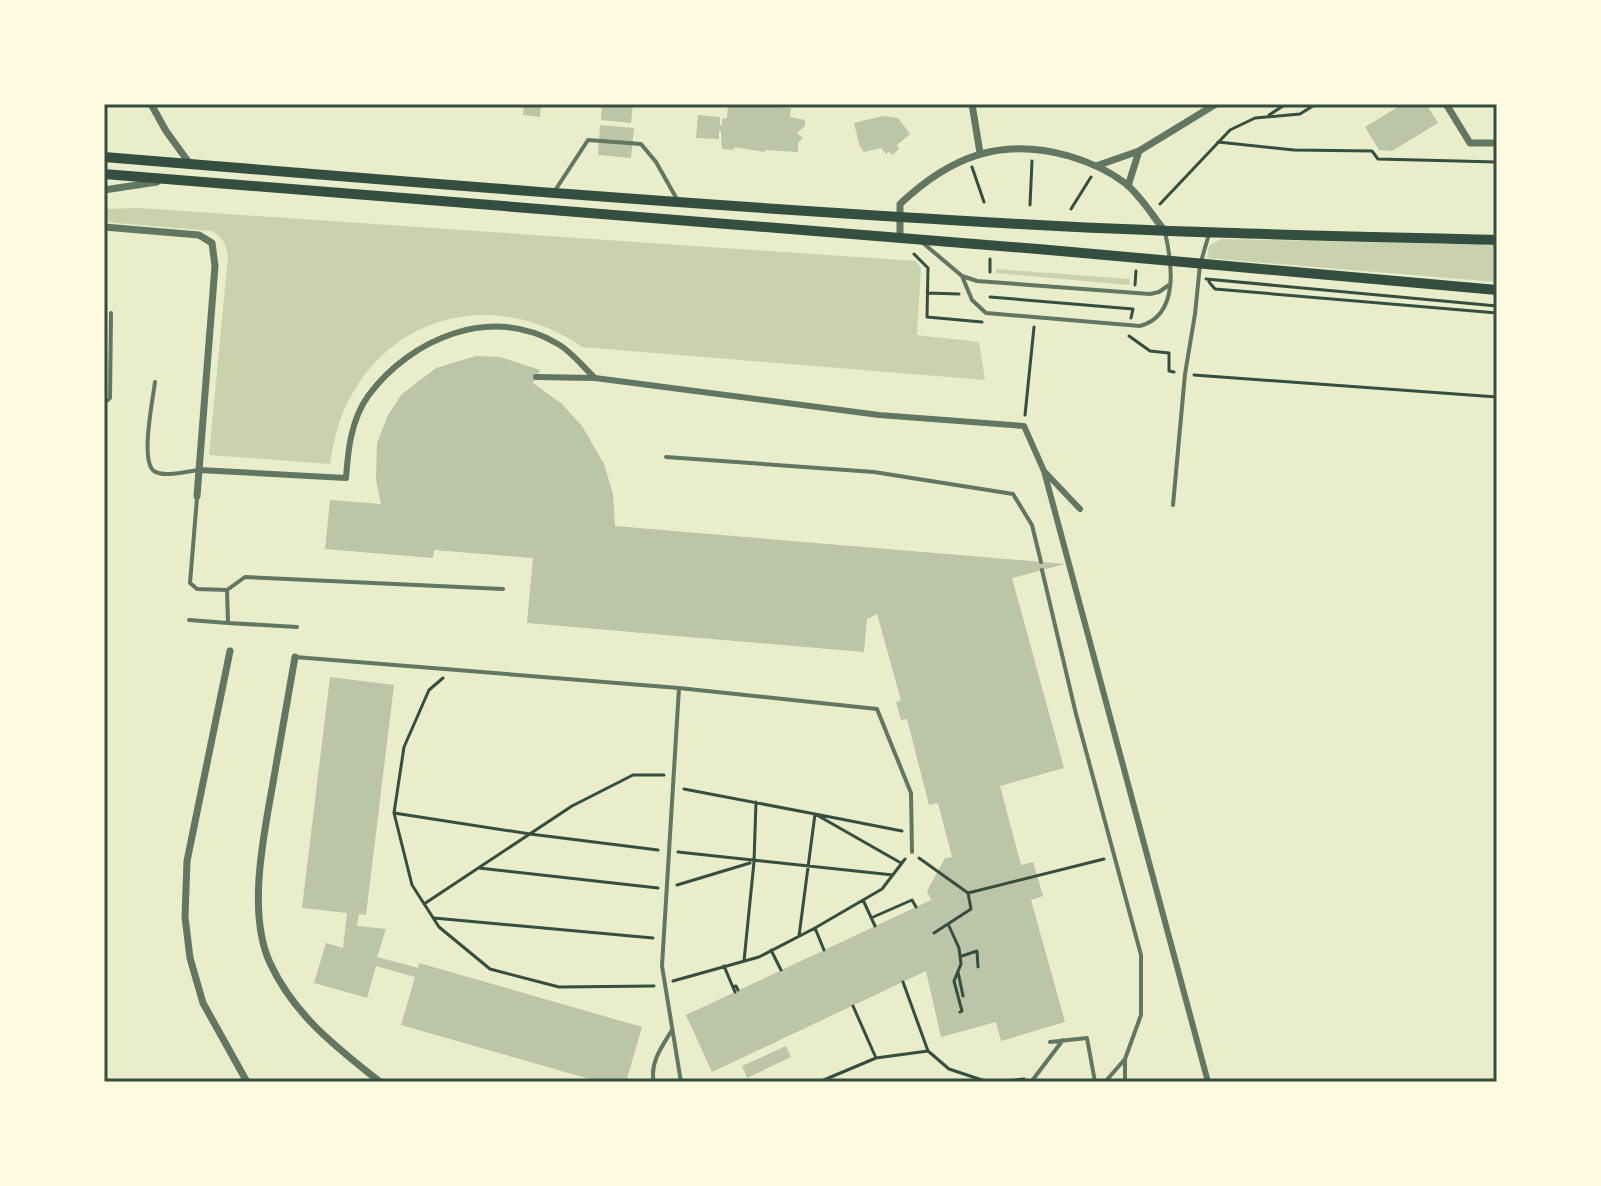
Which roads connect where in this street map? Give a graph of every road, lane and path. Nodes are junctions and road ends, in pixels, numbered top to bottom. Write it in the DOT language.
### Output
graph roads {
  1 [pos="151,104"];
  2 [pos="972,104"];
  3 [pos="1216,104"];
  4 [pos="1286,104"];
  5 [pos="1316,104"];
  6 [pos="1446,104"];
  7 [pos="1269,115"];
  8 [pos="1218,142"];
  9 [pos="1497,143"];
  10 [pos="1032,148"];
  11 [pos="1139,151"];
  12 [pos="980,153"];
  13 [pos="104,157"];
  14 [pos="969,158"];
  15 [pos="1497,162"];
  16 [pos="190,164"];
  17 [pos="1096,166"];
  18 [pos="104,174"];
  19 [pos="172,180"];
  20 [pos="1128,186"];
  21 [pos="104,190"];
  22 [pos="552,195"];
  23 [pos="984,202"];
  24 [pos="680,203"];
  25 [pos="1030,205"];
  26 [pos="1156,207"];
  27 [pos="1071,209"];
  28 [pos="901,217"];
  29 [pos="104,227"];
  30 [pos="1164,230"];
  31 [pos="1209,232"];
  32 [pos="900,239"];
  33 [pos="1497,240"];
  34 [pos="921,241"];
  35 [pos="914,254"];
  36 [pos="1172,263"];
  37 [pos="1200,265"];
  38 [pos="962,276"];
  39 [pos="1169,285"];
  40 [pos="1497,290"];
  41 [pos="990,297"];
  42 [pos="1497,306"];
  43 [pos="111,313"];
  44 [pos="1497,313"];
  45 [pos="988,323"];
  46 [pos="1131,325"];
  47 [pos="1034,327"];
  48 [pos="1185,374"];
  49 [pos="536,377"];
  50 [pos="595,378"];
  51 [pos="155,382"];
  52 [pos="1497,397"];
  53 [pos="104,403"];
  54 [pos="1024,426"];
  55 [pos="666,457"];
  56 [pos="199,470"];
  57 [pos="1044,471"];
  58 [pos="197,496"];
  59 [pos="1173,505"];
  60 [pos="1080,509"];
  61 [pos="1041,562"];
  62 [pos="1042,570"];
  63 [pos="503,589"];
  64 [pos="227,590"];
  65 [pos="189,620"];
  66 [pos="228,623"];
  67 [pos="297,627"];
  68 [pos="230,651"];
  69 [pos="295,657"];
  70 [pos="452,670"];
  71 [pos="679,688"];
  72 [pos="673,775"];
  73 [pos="673,787"];
  74 [pos="756,802"];
  75 [pos="394,813"];
  76 [pos="815,814"];
  77 [pos="911,833"];
  78 [pos="530,834"];
  79 [pos="669,851"];
  80 [pos="912,852"];
  81 [pos="1114,856"];
  82 [pos="754,862"];
  83 [pos="901,863"];
  84 [pos="806,865"];
  85 [pos="479,868"];
  86 [pos="893,875"];
  87 [pos="666,889"];
  88 [pos="968,893"];
  89 [pos="863,900"];
  90 [pos="424,904"];
  91 [pos="916,907"];
  92 [pos="434,918"];
  93 [pos="871,918"];
  94 [pos="875,926"];
  95 [pos="949,926"];
  96 [pos="815,928"];
  97 [pos="934,933"];
  98 [pos="799,936"];
  99 [pos="663,939"];
  100 [pos="771,950"];
  101 [pos="824,950"];
  102 [pos="960,957"];
  103 [pos="744,961"];
  104 [pos="977,964"];
  105 [pos="724,966"];
  106 [pos="781,970"];
  107 [pos="903,982"];
  108 [pos="663,986"];
  109 [pos="735,990"];
  110 [pos="853,1006"];
  111 [pos="960,1012"];
  112 [pos="673,1028"];
  113 [pos="1063,1040"];
  114 [pos="1050,1042"];
  115 [pos="928,1051"];
  116 [pos="876,1058"];
  117 [pos="1125,1059"];
  118 [pos="1032,1080"];
  119 [pos="247,1082"];
  120 [pos="380,1082"];
  121 [pos="654,1082"];
  122 [pos="681,1082"];
  123 [pos="819,1082"];
  124 [pos="988,1082"];
  125 [pos="996,1082"];
  126 [pos="1095,1082"];
  127 [pos="1105,1082"];
  128 [pos="1125,1082"];
  129 [pos="1208,1082"];
  1 -- 16 [label="street"];
  2 -- 12 [label="street"];
  3 -- 11 [label="street"];
  4 -- 7 [label="path"];
  5 -- 7 [label="path"];
  6 -- 9 [label="street"];
  7 -- 8 [label="path"];
  8 -- 15 [label="path"];
  8 -- 26 [label="path"];
  10 -- 12 [label="street"];
  10 -- 17 [label="street"];
  10 -- 25 [label="path"];
  11 -- 17 [label="street"];
  11 -- 20 [label="street"];
  12 -- 14 [label="street"];
  13 -- 16 [label="main road"];
  14 -- 23 [label="path"];
  14 -- 28 [label="street"];
  16 -- 22 [label="main road"];
  17 -- 20 [label="street"];
  17 -- 27 [label="path"];
  18 -- 19 [label="main road"];
  19 -- 21 [label="street"];
  19 -- 32 [label="main road"];
  20 -- 30 [label="street"];
  22 -- 24 [label="main road"];
  22 -- 24 [label="lane"];
  24 -- 28 [label="main road"];
  28 -- 30 [label="main road"];
  28 -- 32 [label="street"];
  29 -- 56 [label="street"];
  30 -- 31 [label="main road"];
  30 -- 36 [label="lane"];
  31 -- 33 [label="main road"];
  31 -- 37 [label="lane"];
  32 -- 34 [label="main road"];
  34 -- 36 [label="main road"];
  34 -- 38 [label="lane"];
  35 -- 45 [label="path"];
  36 -- 37 [label="main road"];
  36 -- 39 [label="lane"];
  37 -- 40 [label="main road"];
  37 -- 48 [label="lane"];
  38 -- 39 [label="lane"];
  38 -- 46 [label="lane"];
  39 -- 46 [label="lane"];
  41 -- 46 [label="path"];
  42 -- 44 [label="path"];
  43 -- 53 [label="lane"];
  46 -- 48 [label="path"];
  47 -- 54 [label="path"];
  48 -- 52 [label="path"];
  48 -- 59 [label="lane"];
  49 -- 50 [label="street"];
  50 -- 54 [label="street"];
  50 -- 56 [label="street"];
  51 -- 56 [label="lane"];
  54 -- 57 [label="street"];
  55 -- 61 [label="lane"];
  56 -- 58 [label="street"];
  57 -- 60 [label="street"];
  57 -- 129 [label="street"];
  58 -- 64 [label="lane"];
  62 -- 81 [label="lane"];
  63 -- 64 [label="lane"];
  64 -- 66 [label="lane"];
  65 -- 66 [label="lane"];
  66 -- 67 [label="lane"];
  68 -- 119 [label="street"];
  69 -- 70 [label="lane"];
  69 -- 120 [label="street"];
  70 -- 71 [label="lane"];
  70 -- 75 [label="path"];
  71 -- 72 [label="lane"];
  71 -- 77 [label="lane"];
  72 -- 73 [label="lane"];
  72 -- 78 [label="path"];
  73 -- 74 [label="path"];
  73 -- 79 [label="lane"];
  74 -- 76 [label="path"];
  74 -- 82 [label="path"];
  75 -- 78 [label="path"];
  75 -- 90 [label="path"];
  76 -- 77 [label="path"];
  76 -- 83 [label="path"];
  76 -- 84 [label="path"];
  77 -- 80 [label="lane"];
  78 -- 79 [label="path"];
  78 -- 85 [label="path"];
  79 -- 82 [label="path"];
  79 -- 87 [label="lane"];
  80 -- 83 [label="path"];
  80 -- 88 [label="path"];
  81 -- 88 [label="path"];
  81 -- 117 [label="lane"];
  82 -- 84 [label="path"];
  82 -- 87 [label="path"];
  82 -- 103 [label="path"];
  83 -- 86 [label="path"];
  84 -- 86 [label="path"];
  84 -- 98 [label="path"];
  85 -- 87 [label="path"];
  85 -- 90 [label="path"];
  86 -- 89 [label="path"];
  87 -- 99 [label="lane"];
  88 -- 95 [label="path"];
  89 -- 93 [label="path"];
  89 -- 96 [label="path"];
  90 -- 92 [label="path"];
  91 -- 93 [label="path"];
  92 -- 99 [label="path"];
  92 -- 108 [label="path"];
  93 -- 94 [label="path"];
  95 -- 97 [label="path"];
  95 -- 102 [label="path"];
  96 -- 98 [label="path"];
  96 -- 101 [label="path"];
  98 -- 100 [label="path"];
  99 -- 108 [label="lane"];
  100 -- 103 [label="path"];
  100 -- 106 [label="path"];
  102 -- 104 [label="path"];
  102 -- 111 [label="path"];
  103 -- 105 [label="path"];
  105 -- 108 [label="path"];
  105 -- 109 [label="path"];
  107 -- 115 [label="path"];
  108 -- 112 [label="lane"];
  110 -- 116 [label="path"];
  112 -- 121 [label="lane"];
  112 -- 122 [label="lane"];
  113 -- 114 [label="lane"];
  113 -- 118 [label="lane"];
  113 -- 126 [label="lane"];
  115 -- 116 [label="path"];
  115 -- 124 [label="path"];
  116 -- 123 [label="path"];
  117 -- 127 [label="lane"];
  117 -- 128 [label="lane"];
  118 -- 125 [label="path"];
}
